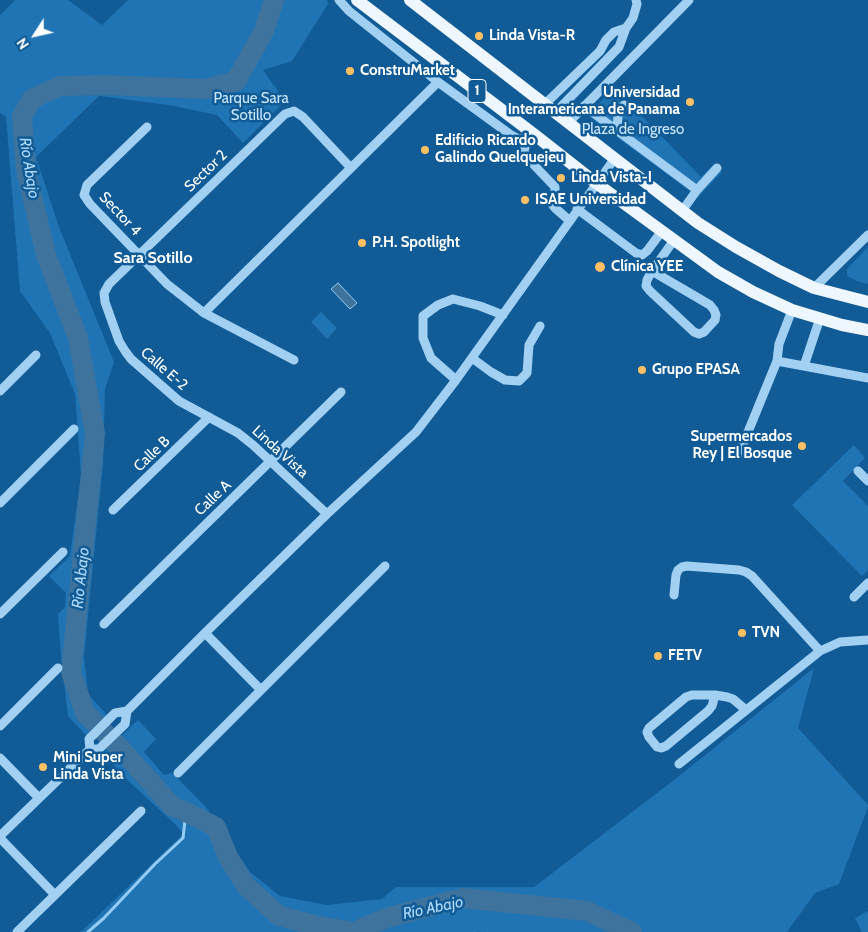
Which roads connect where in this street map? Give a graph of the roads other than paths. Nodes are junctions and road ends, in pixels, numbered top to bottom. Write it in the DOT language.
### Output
graph roads {
  1 [pos="340,0"];
  2 [pos="357,0"];
  3 [pos="410,0"];
  4 [pos="636,0"];
  5 [pos="689,0"];
  6 [pos="626,28"];
  7 [pos="438,82"];
  8 [pos="545,104"];
  9 [pos="624,105"];
  10 [pos="584,106"];
  11 [pos="556,112"];
  12 [pos="569,122"];
  13 [pos="147,127"];
  14 [pos="617,130"];
  15 [pos="531,137"];
  16 [pos="615,158"];
  17 [pos="351,168"];
  18 [pos="717,168"];
  19 [pos="596,183"];
  20 [pos="697,190"];
  21 [pos="577,210"];
  22 [pos="682,211"];
  23 [pos="570,221"];
  24 [pos="662,232"];
  25 [pos="868,235"];
  26 [pos="674,240"];
  27 [pos="140,255"];
  28 [pos="652,271"];
  29 [pos="814,288"];
  30 [pos="868,302"];
  31 [pos="792,310"];
  32 [pos="204,313"];
  33 [pos="503,315"];
  34 [pos="820,318"];
  35 [pos="540,326"];
  36 [pos="868,330"];
  37 [pos="36,355"];
  38 [pos="472,358"];
  39 [pos="294,360"];
  40 [pos="777,361"];
  41 [pos="804,366"];
  42 [pos="868,378"];
  43 [pos="456,380"];
  44 [pos="0,391"];
  45 [pos="341,392"];
  46 [pos="209,417"];
  47 [pos="74,429"];
  48 [pos="739,454"];
  49 [pos="270,462"];
  50 [pos="858,471"];
  51 [pos="868,481"];
  52 [pos="0,503"];
  53 [pos="113,510"];
  54 [pos="327,514"];
  55 [pos="63,552"];
  56 [pos="385,566"];
  57 [pos="867,586"];
  58 [pos="674,595"];
  59 [pos="854,596"];
  60 [pos="2,610"];
  61 [pos="104,624"];
  62 [pos="205,633"];
  63 [pos="868,640"];
  64 [pos="820,651"];
  65 [pos="58,668"];
  66 [pos="261,690"];
  67 [pos="715,695"];
  68 [pos="746,710"];
  69 [pos="127,711"];
  70 [pos="0,726"];
  71 [pos="93,746"];
  72 [pos="0,758"];
  73 [pos="679,764"];
  74 [pos="178,773"];
  75 [pos="39,798"];
  76 [pos="141,811"];
  77 [pos="0,837"];
  78 [pos="55,895"];
  79 [pos="17,932"];
  1 -- 7 [label="street"];
  2 -- 15 [label="main road, 1"];
  3 -- 8 [label="main road"];
  4 -- 6 [label="street"];
  5 -- 10 [label="street"];
  6 -- 8 [label="street"];
  6 -- 11 [label="street"];
  7 -- 15 [label="street"];
  7 -- 17 [label="street"];
  8 -- 11 [label="main road"];
  9 -- 14 [label="street"];
  10 -- 12 [label="street"];
  10 -- 14 [label="street"];
  11 -- 12 [label="main road"];
  12 -- 16 [label="main road"];
  13 -- 27 [label="street, Sector 4"];
  14 -- 20 [label="street"];
  15 -- 19 [label="main road, 1"];
  15 -- 23 [label="street"];
  16 -- 19 [label="street"];
  16 -- 22 [label="main road"];
  17 -- 27 [label="street, Sector 2"];
  17 -- 32 [label="street"];
  18 -- 20 [label="street"];
  19 -- 21 [label="street"];
  19 -- 24 [label="main road"];
  20 -- 22 [label="street"];
  21 -- 23 [label="street"];
  21 -- 24 [label="street"];
  22 -- 29 [label="main road"];
  23 -- 33 [label="street"];
  24 -- 26 [label="main road"];
  25 -- 29 [label="street"];
  26 -- 28 [label="street"];
  26 -- 31 [label="main road"];
  27 -- 32 [label="street"];
  27 -- 46 [label="street, Calle E-2"];
  28 -- 28 [label="street"];
  29 -- 30 [label="main road"];
  31 -- 34 [label="main road"];
  31 -- 40 [label="street"];
  32 -- 39 [label="street"];
  33 -- 38 [label="street"];
  33 -- 43 [label="street"];
  34 -- 36 [label="main road"];
  34 -- 41 [label="street"];
  35 -- 38 [label="street"];
  37 -- 44 [label="street"];
  38 -- 43 [label="street"];
  40 -- 41 [label="street"];
  40 -- 48 [label="street"];
  41 -- 42 [label="street"];
  43 -- 54 [label="street"];
  45 -- 49 [label="street, Calle A"];
  46 -- 49 [label="street, Linda Vista"];
  46 -- 53 [label="street, Calle B"];
  47 -- 52 [label="street"];
  49 -- 54 [label="street, Linda Vista"];
  49 -- 61 [label="street, Calle A"];
  50 -- 51 [label="street"];
  54 -- 62 [label="street"];
  55 -- 60 [label="street"];
  56 -- 66 [label="street"];
  57 -- 59 [label="street"];
  58 -- 64 [label="street"];
  62 -- 66 [label="street"];
  62 -- 69 [label="street"];
  63 -- 64 [label="street"];
  64 -- 68 [label="street"];
  65 -- 70 [label="street"];
  66 -- 74 [label="street"];
  67 -- 67 [label="street"];
  67 -- 68 [label="street"];
  68 -- 73 [label="street"];
  69 -- 71 [label="street"];
  69 -- 71 [label="street"];
  71 -- 75 [label="street"];
  72 -- 75 [label="street"];
  75 -- 77 [label="street"];
  76 -- 78 [label="street"];
  77 -- 78 [label="street"];
  78 -- 79 [label="street"];
}
